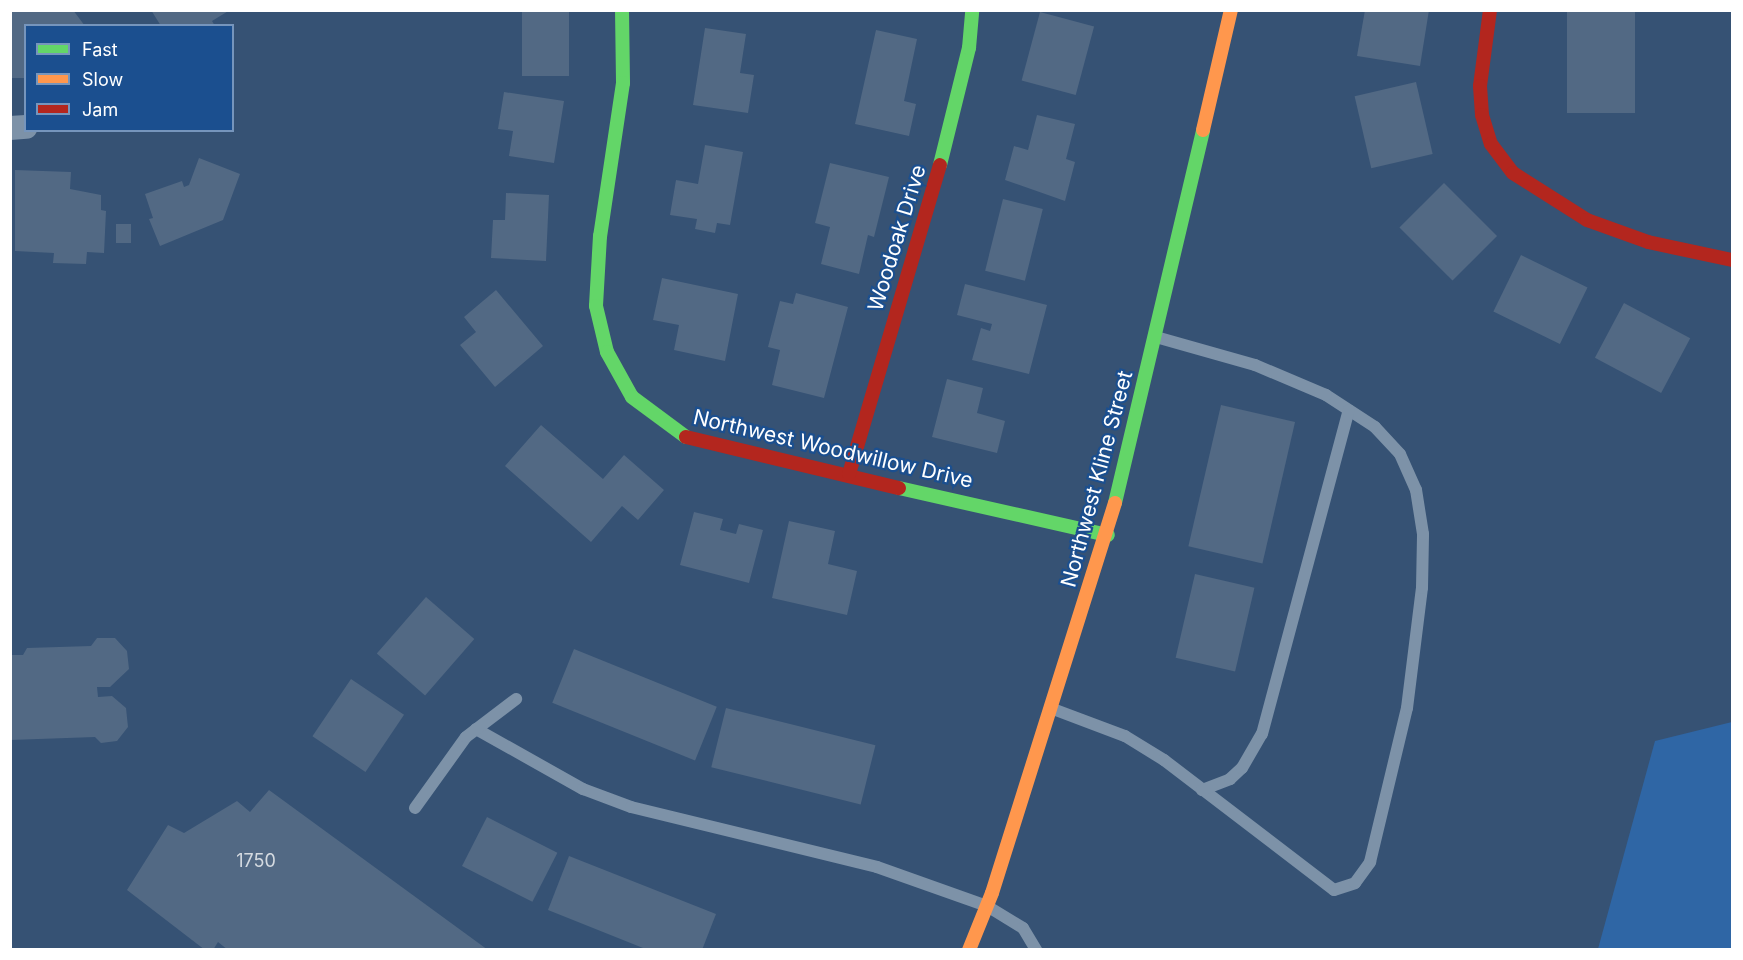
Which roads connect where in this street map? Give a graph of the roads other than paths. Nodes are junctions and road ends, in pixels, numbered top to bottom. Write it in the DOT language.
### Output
graph roads {
  1 [pos="621,10"];
  2 [pos="972,10"];
  3 [pos="1231,10"];
  4 [pos="1490,10"];
  5 [pos="1732,260"];
  6 [pos="1155,337"];
  7 [pos="1349,410"];
  8 [pos="849,474"];
  9 [pos="1107,535"];
  10 [pos="516,699"];
  11 [pos="1052,708"];
  12 [pos="476,729"];
  13 [pos="1202,790"];
  14 [pos="415,808"];
  15 [pos="987,906"];
  16 [pos="969,950"];
  17 [pos="1036,950"];
  1 -- 8 [label="street, Northwest Woodwillow Drive"];
  2 -- 8 [label="street, Woodoak Drive"];
  3 -- 6 [label="street, Northwest Kline Street"];
  4 -- 5 [label="street"];
  6 -- 7 [label="lane"];
  6 -- 9 [label="street, Northwest Kline Street"];
  7 -- 13 [label="lane"];
  7 -- 13 [label="lane"];
  8 -- 9 [label="street, Northwest Woodwillow Drive"];
  9 -- 11 [label="street, Northwest Kline Street"];
  10 -- 12 [label="lane"];
  11 -- 13 [label="lane"];
  11 -- 15 [label="street, Northwest Kline Street"];
  12 -- 14 [label="lane"];
  12 -- 15 [label="lane"];
  15 -- 16 [label="street, Northwest Kline Street"];
  15 -- 17 [label="lane"];
}
